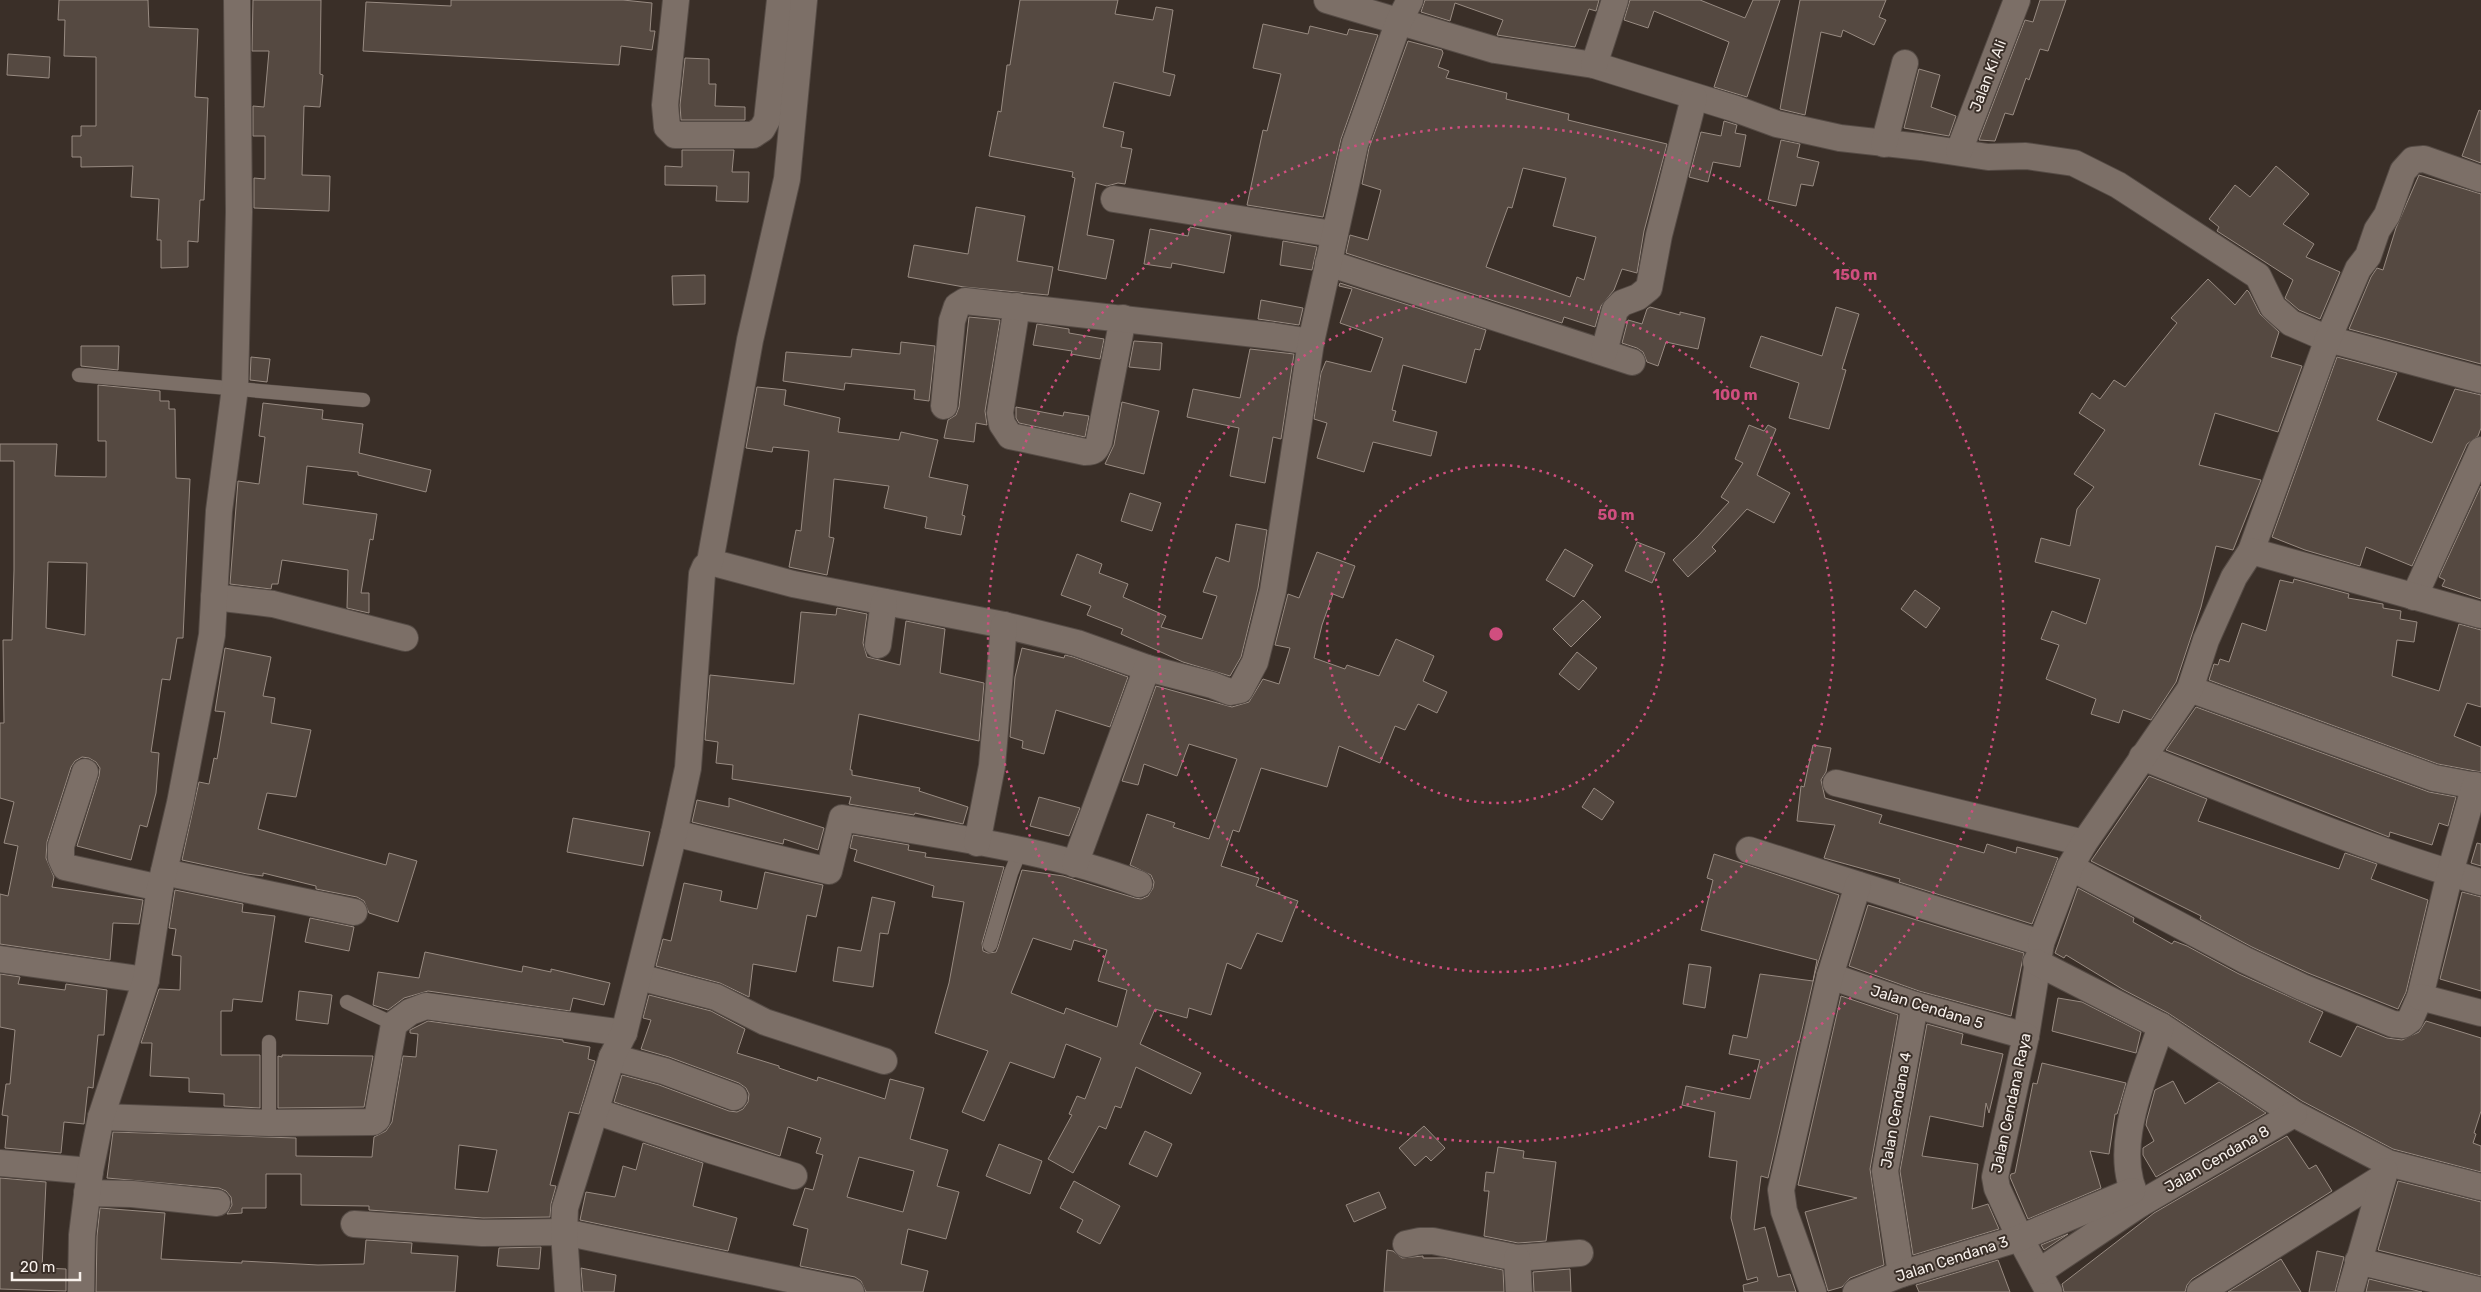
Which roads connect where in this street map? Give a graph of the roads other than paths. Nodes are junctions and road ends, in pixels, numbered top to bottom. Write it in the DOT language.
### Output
graph roads {
  1 [pos="237,0"];
  2 [pos="676,0"];
  3 [pos="780,0"];
  4 [pos="804,0"];
  5 [pos="1328,0"];
  6 [pos="1615,0"];
  7 [pos="2017,0"];
  8 [pos="1405,10"];
  9 [pos="1905,63"];
  10 [pos="1594,65"];
  11 [pos="1694,98"];
  12 [pos="1884,144"];
  13 [pos="1959,151"];
  14 [pos="2481,179"];
  15 [pos="1114,199"];
  16 [pos="1333,234"];
  17 [pos="1328,263"];
  18 [pos="1017,306"];
  19 [pos="1123,318"];
  20 [pos="2328,339"];
  21 [pos="1310,342"];
  22 [pos="1604,352"];
  23 [pos="1632,362"];
  24 [pos="79,374"];
  25 [pos="2481,380"];
  26 [pos="235,388"];
  27 [pos="363,400"];
  28 [pos="944,406"];
  29 [pos="2481,450"];
  30 [pos="2251,551"];
  31 [pos="710,562"];
  32 [pos="214,597"];
  33 [pos="2414,597"];
  34 [pos="884,602"];
  35 [pos="2481,615"];
  36 [pos="1004,624"];
  37 [pos="405,638"];
  38 [pos="878,645"];
  39 [pos="1147,668"];
  40 [pos="2190,689"];
  41 [pos="2142,757"];
  42 [pos="85,772"];
  43 [pos="1836,783"];
  44 [pos="2478,786"];
  45 [pos="674,833"];
  46 [pos="977,843"];
  47 [pos="2084,843"];
  48 [pos="1749,850"];
  49 [pos="1020,851"];
  50 [pos="1075,864"];
  51 [pos="2070,867"];
  52 [pos="2450,873"];
  53 [pos="162,880"];
  54 [pos="2481,882"];
  55 [pos="1139,884"];
  56 [pos="1858,885"];
  57 [pos="354,912"];
  58 [pos="990,945"];
  59 [pos="2039,953"];
  60 [pos="0,959"];
  61 [pos="1830,976"];
  62 [pos="639,977"];
  63 [pos="146,980"];
  64 [pos="2420,997"];
  65 [pos="347,1002"];
  66 [pos="1915,1005"];
  67 [pos="2481,1013"];
  68 [pos="394,1024"];
  69 [pos="2161,1026"];
  70 [pos="624,1033"];
  71 [pos="2026,1036"];
  72 [pos="269,1042"];
  73 [pos="612,1057"];
  74 [pos="884,1061"];
  75 [pos="734,1097"];
  76 [pos="596,1111"];
  77 [pos="2294,1114"];
  78 [pos="101,1117"];
  79 [pos="269,1123"];
  80 [pos="0,1163"];
  81 [pos="2386,1170"];
  82 [pos="794,1176"];
  83 [pos="89,1182"];
  84 [pos="2481,1187"];
  85 [pos="2136,1198"];
  86 [pos="217,1203"];
  87 [pos="354,1224"];
  88 [pos="564,1232"];
  89 [pos="2020,1238"];
  90 [pos="1406,1244"];
  91 [pos="1580,1253"];
  92 [pos="1517,1258"];
  93 [pos="2358,1261"];
  94 [pos="1900,1274"];
  95 [pos="2044,1282"];
  96 [pos="81,1292"];
  97 [pos="568,1292"];
  98 [pos="851,1292"];
  99 [pos="1519,1292"];
  100 [pos="1813,1292"];
  101 [pos="1856,1292"];
  102 [pos="2200,1292"];
  103 [pos="2350,1292"];
  104 [pos="2481,1292"];
  1 -- 26 [label="street"];
  2 -- 3 [label="street"];
  4 -- 31 [label="street"];
  5 -- 8 [label="street"];
  6 -- 10 [label="street"];
  7 -- 13 [label="street, Jalan Ki Ali"];
  8 -- 10 [label="street"];
  8 -- 16 [label="street"];
  9 -- 12 [label="street"];
  10 -- 11 [label="street"];
  11 -- 12 [label="street"];
  11 -- 22 [label="street"];
  12 -- 13 [label="street"];
  13 -- 20 [label="street"];
  14 -- 20 [label="street, Jalan Cendana Raya"];
  15 -- 16 [label="street"];
  16 -- 17 [label="street"];
  17 -- 21 [label="street"];
  17 -- 22 [label="street"];
  18 -- 19 [label="street"];
  18 -- 19 [label="street"];
  18 -- 28 [label="street"];
  19 -- 21 [label="street"];
  20 -- 25 [label="street"];
  20 -- 30 [label="street, Jalan Cendana Raya"];
  21 -- 39 [label="street"];
  22 -- 23 [label="street"];
  24 -- 26 [label="lane"];
  26 -- 27 [label="lane"];
  26 -- 32 [label="street"];
  29 -- 33 [label="street"];
  30 -- 33 [label="street"];
  30 -- 40 [label="street, Jalan Cendana Raya"];
  31 -- 34 [label="street"];
  31 -- 45 [label="street"];
  32 -- 37 [label="street"];
  32 -- 53 [label="street"];
  33 -- 35 [label="street"];
  34 -- 36 [label="street"];
  34 -- 38 [label="street"];
  36 -- 39 [label="street"];
  36 -- 46 [label="street"];
  39 -- 50 [label="street"];
  40 -- 41 [label="street, Jalan Cendana Raya"];
  40 -- 44 [label="street"];
  41 -- 47 [label="street, Jalan Cendana Raya"];
  41 -- 52 [label="street"];
  42 -- 53 [label="street"];
  43 -- 47 [label="street"];
  44 -- 52 [label="street"];
  45 -- 46 [label="street"];
  45 -- 62 [label="street"];
  46 -- 49 [label="street"];
  47 -- 51 [label="street, Jalan Cendana Raya"];
  48 -- 56 [label="street"];
  49 -- 50 [label="street"];
  49 -- 58 [label="lane"];
  50 -- 55 [label="street"];
  51 -- 59 [label="street, Jalan Cendana Raya"];
  51 -- 64 [label="street"];
  52 -- 54 [label="street"];
  52 -- 64 [label="street"];
  53 -- 57 [label="street"];
  53 -- 63 [label="street"];
  56 -- 59 [label="street"];
  56 -- 61 [label="street"];
  59 -- 69 [label="street"];
  59 -- 71 [label="street, Jalan Cendana Raya"];
  60 -- 63 [label="street"];
  61 -- 66 [label="street, Jalan Cendana 5"];
  61 -- 100 [label="street"];
  62 -- 70 [label="street"];
  62 -- 74 [label="street"];
  63 -- 78 [label="street"];
  64 -- 67 [label="street"];
  65 -- 68 [label="lane"];
  66 -- 71 [label="street, Jalan Cendana 5"];
  66 -- 94 [label="street, Jalan Cendana 4"];
  68 -- 70 [label="street"];
  68 -- 79 [label="street"];
  69 -- 77 [label="street"];
  69 -- 85 [label="street"];
  70 -- 73 [label="street"];
  71 -- 89 [label="street, Jalan Cendana Raya"];
  72 -- 79 [label="lane"];
  73 -- 75 [label="street"];
  73 -- 76 [label="street"];
  76 -- 82 [label="street"];
  76 -- 88 [label="street"];
  77 -- 81 [label="street"];
  77 -- 85 [label="street, Jalan Cendana 8"];
  78 -- 79 [label="street"];
  78 -- 83 [label="street"];
  80 -- 83 [label="street"];
  81 -- 84 [label="street"];
  81 -- 93 [label="street"];
  81 -- 102 [label="street"];
  83 -- 86 [label="street"];
  83 -- 96 [label="street"];
  85 -- 89 [label="street, Jalan Cendana 8"];
  85 -- 95 [label="street"];
  87 -- 88 [label="street"];
  88 -- 97 [label="street"];
  88 -- 98 [label="street"];
  89 -- 94 [label="street, Jalan Cendana 3"];
  89 -- 95 [label="street, Jalan Cendana Raya"];
  90 -- 92 [label="street"];
  91 -- 92 [label="street"];
  92 -- 99 [label="street"];
  93 -- 103 [label="street"];
  93 -- 104 [label="street"];
  94 -- 101 [label="street, Jalan Cendana 3"];
}
